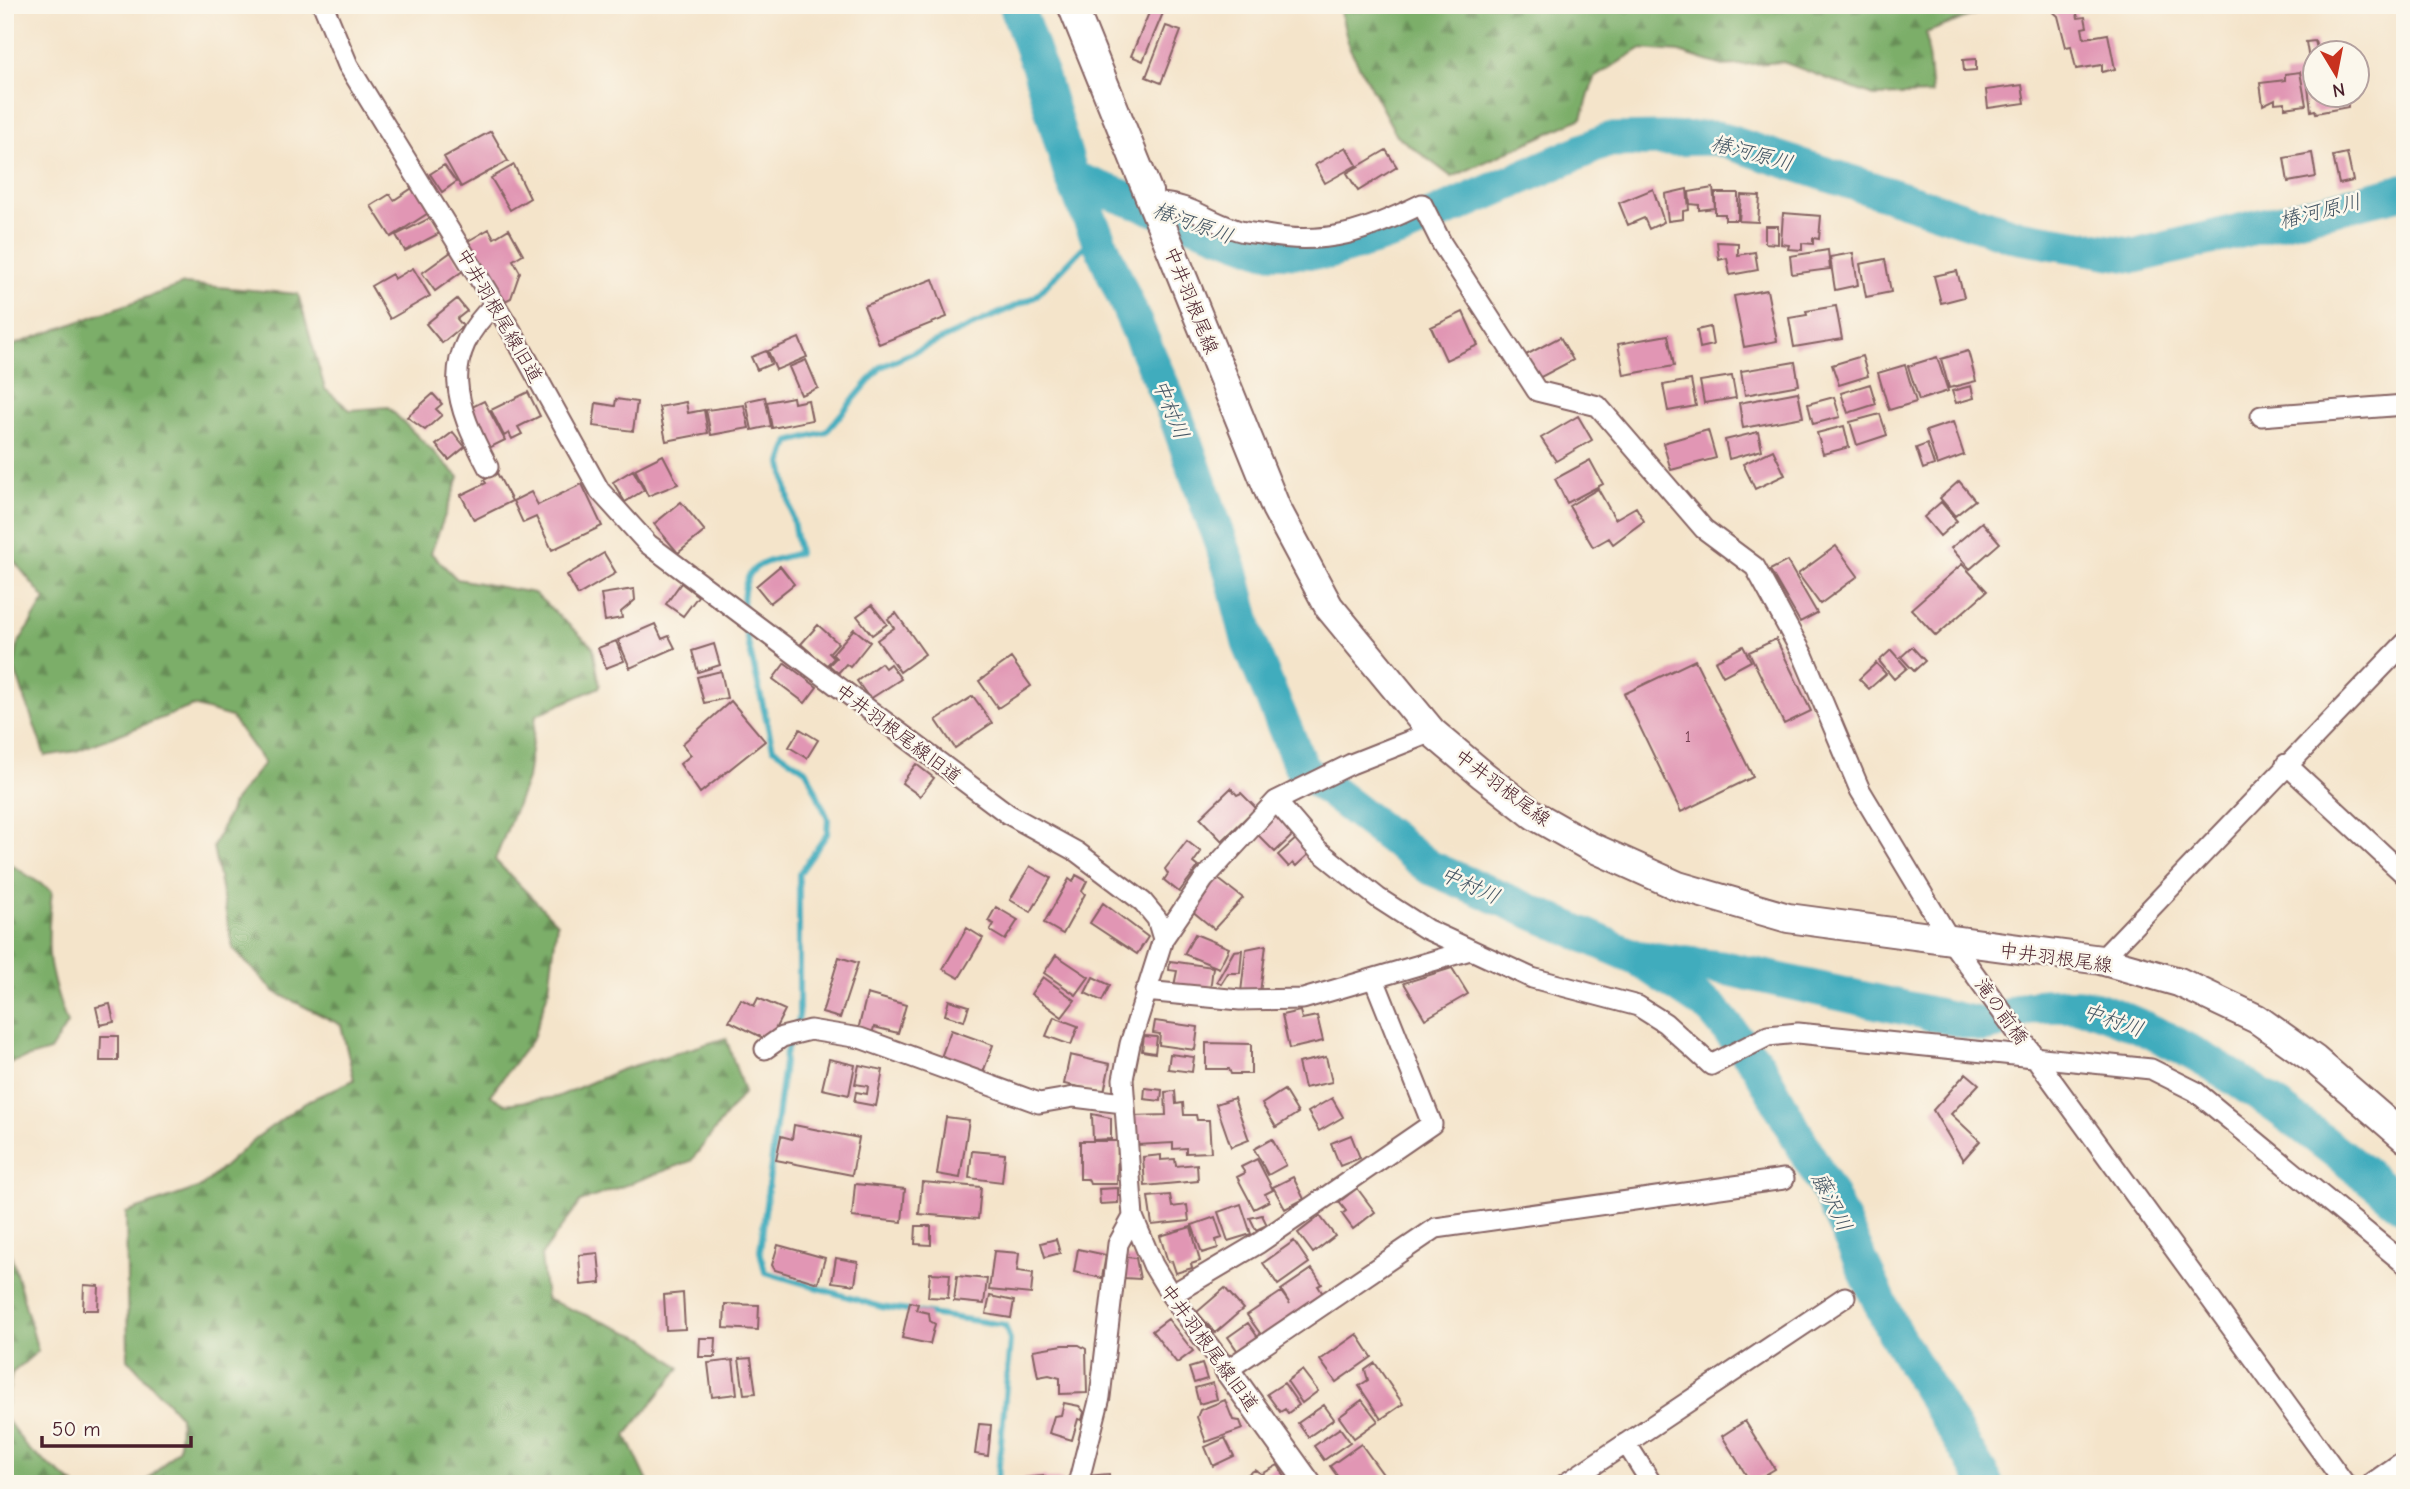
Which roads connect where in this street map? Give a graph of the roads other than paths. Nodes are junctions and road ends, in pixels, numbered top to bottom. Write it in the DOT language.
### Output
graph roads {
  1 [pos="323,5"];
  2 [pos="1072,5"];
  3 [pos="1153,202"];
  4 [pos="495,304"];
  5 [pos="2405,405"];
  6 [pos="2261,416"];
  7 [pos="488,467"];
  8 [pos="2405,643"];
  9 [pos="1432,732"];
  10 [pos="2286,764"];
  11 [pos="1281,797"];
  12 [pos="2405,875"];
  13 [pos="1163,939"];
  14 [pos="1952,943"];
  15 [pos="1467,951"];
  16 [pos="2101,960"];
  17 [pos="1374,979"];
  18 [pos="1146,991"];
  19 [pos="765,1049"];
  20 [pos="2033,1053"];
  21 [pos="1123,1103"];
  22 [pos="2405,1138"];
  23 [pos="1784,1179"];
  24 [pos="1133,1217"];
  25 [pos="2405,1264"];
  26 [pos="1171,1296"];
  27 [pos="1845,1297"];
  28 [pos="1227,1370"];
  29 [pos="1626,1443"];
  30 [pos="2405,1463"];
  31 [pos="1077,1484"];
  32 [pos="1309,1484"];
  33 [pos="1565,1484"];
  34 [pos="1652,1484"];
  35 [pos="2346,1484"];
  36 [pos="2375,1484"];
  1 -- 4 [label="street, 中井羽根尾線旧道"];
  2 -- 3 [label="main road, 中井羽根尾線"];
  3 -- 9 [label="main road, 中井羽根尾線"];
  3 -- 14 [label="street, 滝の前橋"];
  4 -- 7 [label="street"];
  4 -- 13 [label="street, 中井羽根尾線旧道"];
  5 -- 6 [label="street"];
  8 -- 10 [label="street"];
  9 -- 11 [label="street"];
  9 -- 14 [label="main road, 中井羽根尾線"];
  10 -- 12 [label="street"];
  10 -- 16 [label="street"];
  11 -- 13 [label="street"];
  11 -- 15 [label="street"];
  13 -- 18 [label="street, 中井羽根尾線旧道"];
  14 -- 16 [label="main road, 中井羽根尾線"];
  14 -- 20 [label="street, 滝の前橋"];
  15 -- 17 [label="street"];
  15 -- 20 [label="street"];
  16 -- 22 [label="main road, 中井羽根尾線"];
  17 -- 18 [label="street"];
  17 -- 26 [label="street"];
  18 -- 21 [label="street, 中井羽根尾線旧道"];
  19 -- 21 [label="street"];
  20 -- 25 [label="street"];
  20 -- 35 [label="street, 滝の前橋"];
  21 -- 24 [label="street, 中井羽根尾線旧道"];
  23 -- 28 [label="street"];
  24 -- 26 [label="street, 中井羽根尾線旧道"];
  24 -- 31 [label="street"];
  26 -- 28 [label="street, 中井羽根尾線旧道"];
  27 -- 29 [label="street"];
  28 -- 32 [label="street, 中井羽根尾線旧道"];
  29 -- 33 [label="street"];
  29 -- 34 [label="street"];
  30 -- 36 [label="street"];
}
